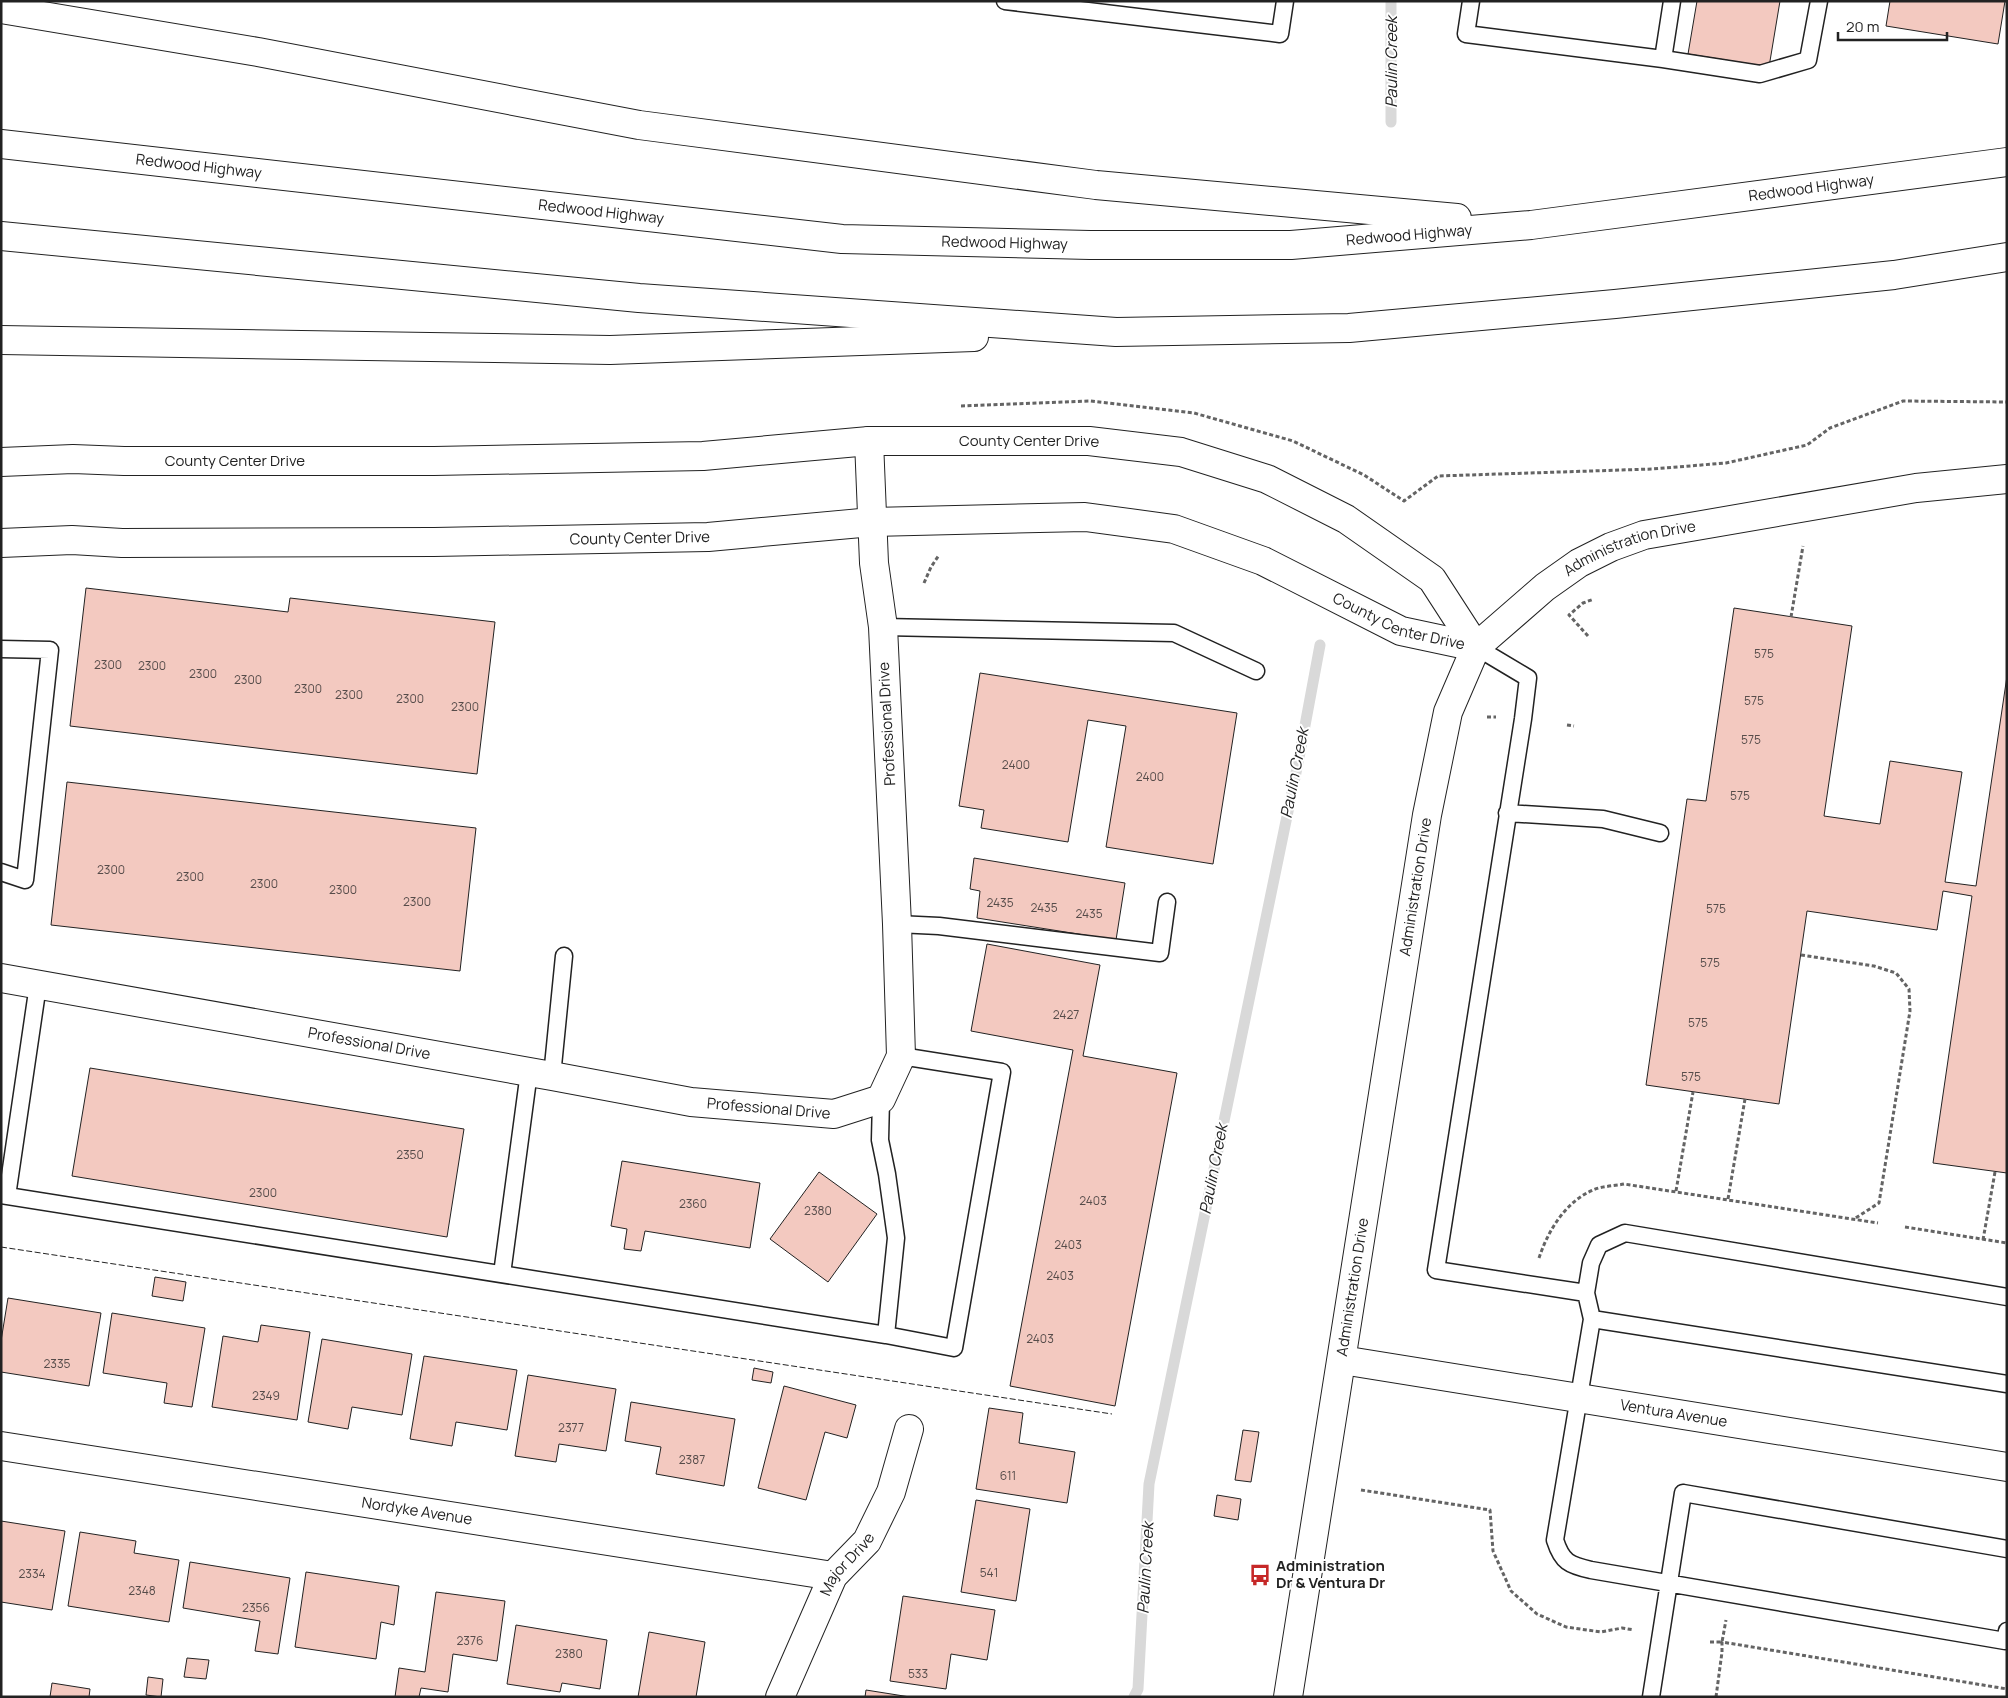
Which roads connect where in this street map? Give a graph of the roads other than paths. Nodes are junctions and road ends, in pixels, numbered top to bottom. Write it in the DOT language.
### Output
graph roads {
  1 [pos="1005,1"];
  2 [pos="1285,1"];
  3 [pos="1471,1"];
  4 [pos="1672,1"];
  5 [pos="1819,1"];
  6 [pos="1,9"];
  7 [pos="1663,59"];
  8 [pos="1,144"];
  9 [pos="2007,162"];
  10 [pos="1531,225"];
  11 [pos="1,236"];
  12 [pos="2007,257"];
  13 [pos="1116,332"];
  14 [pos="1,340"];
  15 [pos="869,441"];
  16 [pos="1,462"];
  17 [pos="2007,479"];
  18 [pos="872,522"];
  19 [pos="1,543"];
  20 [pos="883,627"];
  21 [pos="1476,647"];
  22 [pos="1,649"];
  23 [pos="1256,671"];
  24 [pos="1507,813"];
  25 [pos="1660,832"];
  26 [pos="1,872"];
  27 [pos="1167,902"];
  28 [pos="897,924"];
  29 [pos="564,956"];
  30 [pos="1,978"];
  31 [pos="38,984"];
  32 [pos="901,1056"];
  33 [pos="541,1074"];
  34 [pos="881,1100"];
  35 [pos="4,1196"];
  36 [pos="502,1274"];
  37 [pos="1586,1293"];
  38 [pos="2007,1297"];
  39 [pos="1592,1319"];
  40 [pos="886,1335"];
  41 [pos="1342,1360"];
  42 [pos="2007,1384"];
  43 [pos="1579,1398"];
  44 [pos="909,1429"];
  45 [pos="1,1446"];
  46 [pos="2007,1467"];
  47 [pos="2007,1549"];
  48 [pos="833,1576"];
  49 [pos="1668,1584"];
  50 [pos="2007,1631"];
  51 [pos="780,1697"];
  52 [pos="1288,1697"];
  53 [pos="1650,1697"];
  1 -- 2 [label="lane"];
  3 -- 7 [label="lane"];
  4 -- 7 [label="lane"];
  5 -- 7 [label="lane"];
  6 -- 10 [label="main road"];
  8 -- 10 [label="main road, Redwood Highway"];
  9 -- 10 [label="main road, Redwood Highway"];
  11 -- 13 [label="main road"];
  12 -- 13 [label="main road"];
  13 -- 14 [label="main road"];
  15 -- 16 [label="main road, County Center Drive"];
  15 -- 18 [label="main road, Professional Drive"];
  15 -- 21 [label="main road, County Center Drive"];
  17 -- 21 [label="main road, Administration Drive"];
  18 -- 19 [label="main road, County Center Drive"];
  18 -- 20 [label="main road, Professional Drive"];
  18 -- 21 [label="main road, County Center Drive"];
  20 -- 23 [label="lane"];
  20 -- 28 [label="main road, Professional Drive"];
  21 -- 24 [label="lane"];
  21 -- 41 [label="main road, Administration Drive"];
  22 -- 26 [label="lane"];
  24 -- 25 [label="lane"];
  24 -- 37 [label="lane"];
  27 -- 28 [label="lane"];
  28 -- 32 [label="main road, Professional Drive"];
  29 -- 33 [label="lane"];
  30 -- 31 [label="main road, Professional Drive"];
  31 -- 33 [label="main road, Professional Drive"];
  31 -- 35 [label="lane"];
  32 -- 34 [label="main road, Professional Drive"];
  32 -- 40 [label="lane"];
  33 -- 34 [label="main road, Professional Drive"];
  33 -- 36 [label="lane"];
  34 -- 40 [label="lane"];
  35 -- 36 [label="lane"];
  36 -- 40 [label="lane"];
  37 -- 38 [label="lane"];
  37 -- 39 [label="lane"];
  39 -- 42 [label="lane"];
  39 -- 43 [label="lane"];
  41 -- 43 [label="main road, Ventura Avenue"];
  41 -- 52 [label="main road, Administration Drive"];
  43 -- 46 [label="main road, Ventura Avenue"];
  43 -- 49 [label="lane"];
  44 -- 48 [label="main road, Major Drive"];
  45 -- 48 [label="main road, Nordyke Avenue"];
  47 -- 49 [label="lane"];
  48 -- 51 [label="main road, Major Drive"];
  49 -- 50 [label="lane"];
  49 -- 53 [label="lane"];
}
